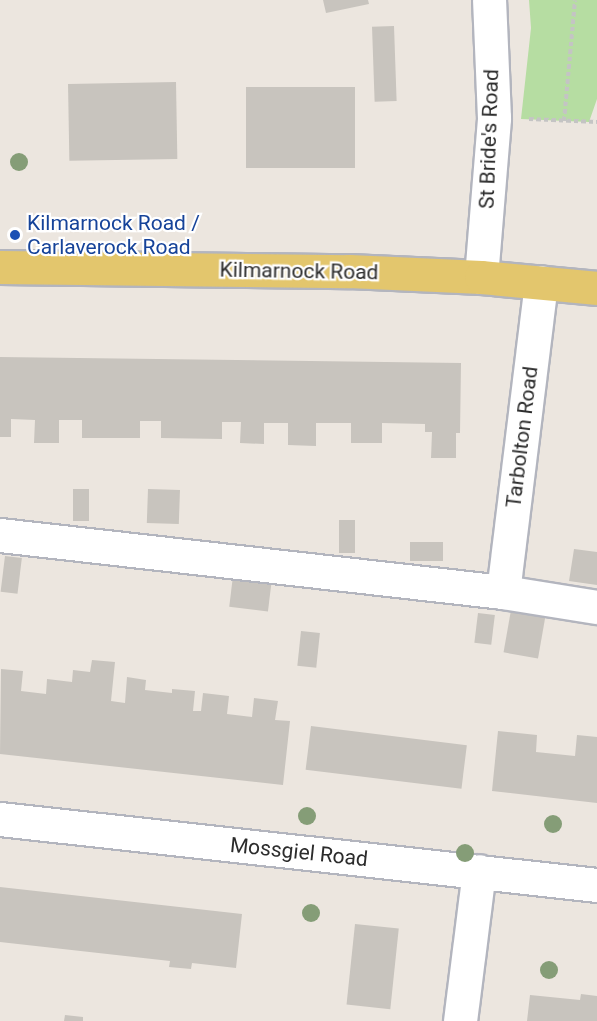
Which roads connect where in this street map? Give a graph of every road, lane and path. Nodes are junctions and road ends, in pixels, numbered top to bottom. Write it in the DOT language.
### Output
graph roads {
  1 [pos="489,0"];
  2 [pos="575,0"];
  3 [pos="494,118"];
  4 [pos="564,121"];
  5 [pos="597,122"];
  6 [pos="0,267"];
  7 [pos="481,277"];
  8 [pos="541,282"];
  9 [pos="597,286"];
  10 [pos="0,535"];
  11 [pos="503,592"];
  12 [pos="597,607"];
  13 [pos="0,819"];
  14 [pos="479,871"];
  15 [pos="597,885"];
  16 [pos="460,1021"];
  1 -- 3 [label="street, St Bride's Road"];
  2 -- 4 [label="path"];
  3 -- 4 [label="path"];
  3 -- 7 [label="street, St Bride's Road"];
  4 -- 5 [label="path"];
  6 -- 7 [label="main road, Kilmarnock Road"];
  7 -- 8 [label="main road, Kilmarnock Road"];
  8 -- 9 [label="main road, Kilmarnock Road"];
  8 -- 11 [label="street, Tarbolton Road"];
  10 -- 11 [label="street"];
  11 -- 12 [label="street"];
  13 -- 14 [label="street, Mossgiel Road"];
  14 -- 15 [label="street, Mossgiel Road"];
  14 -- 16 [label="street"];
}
